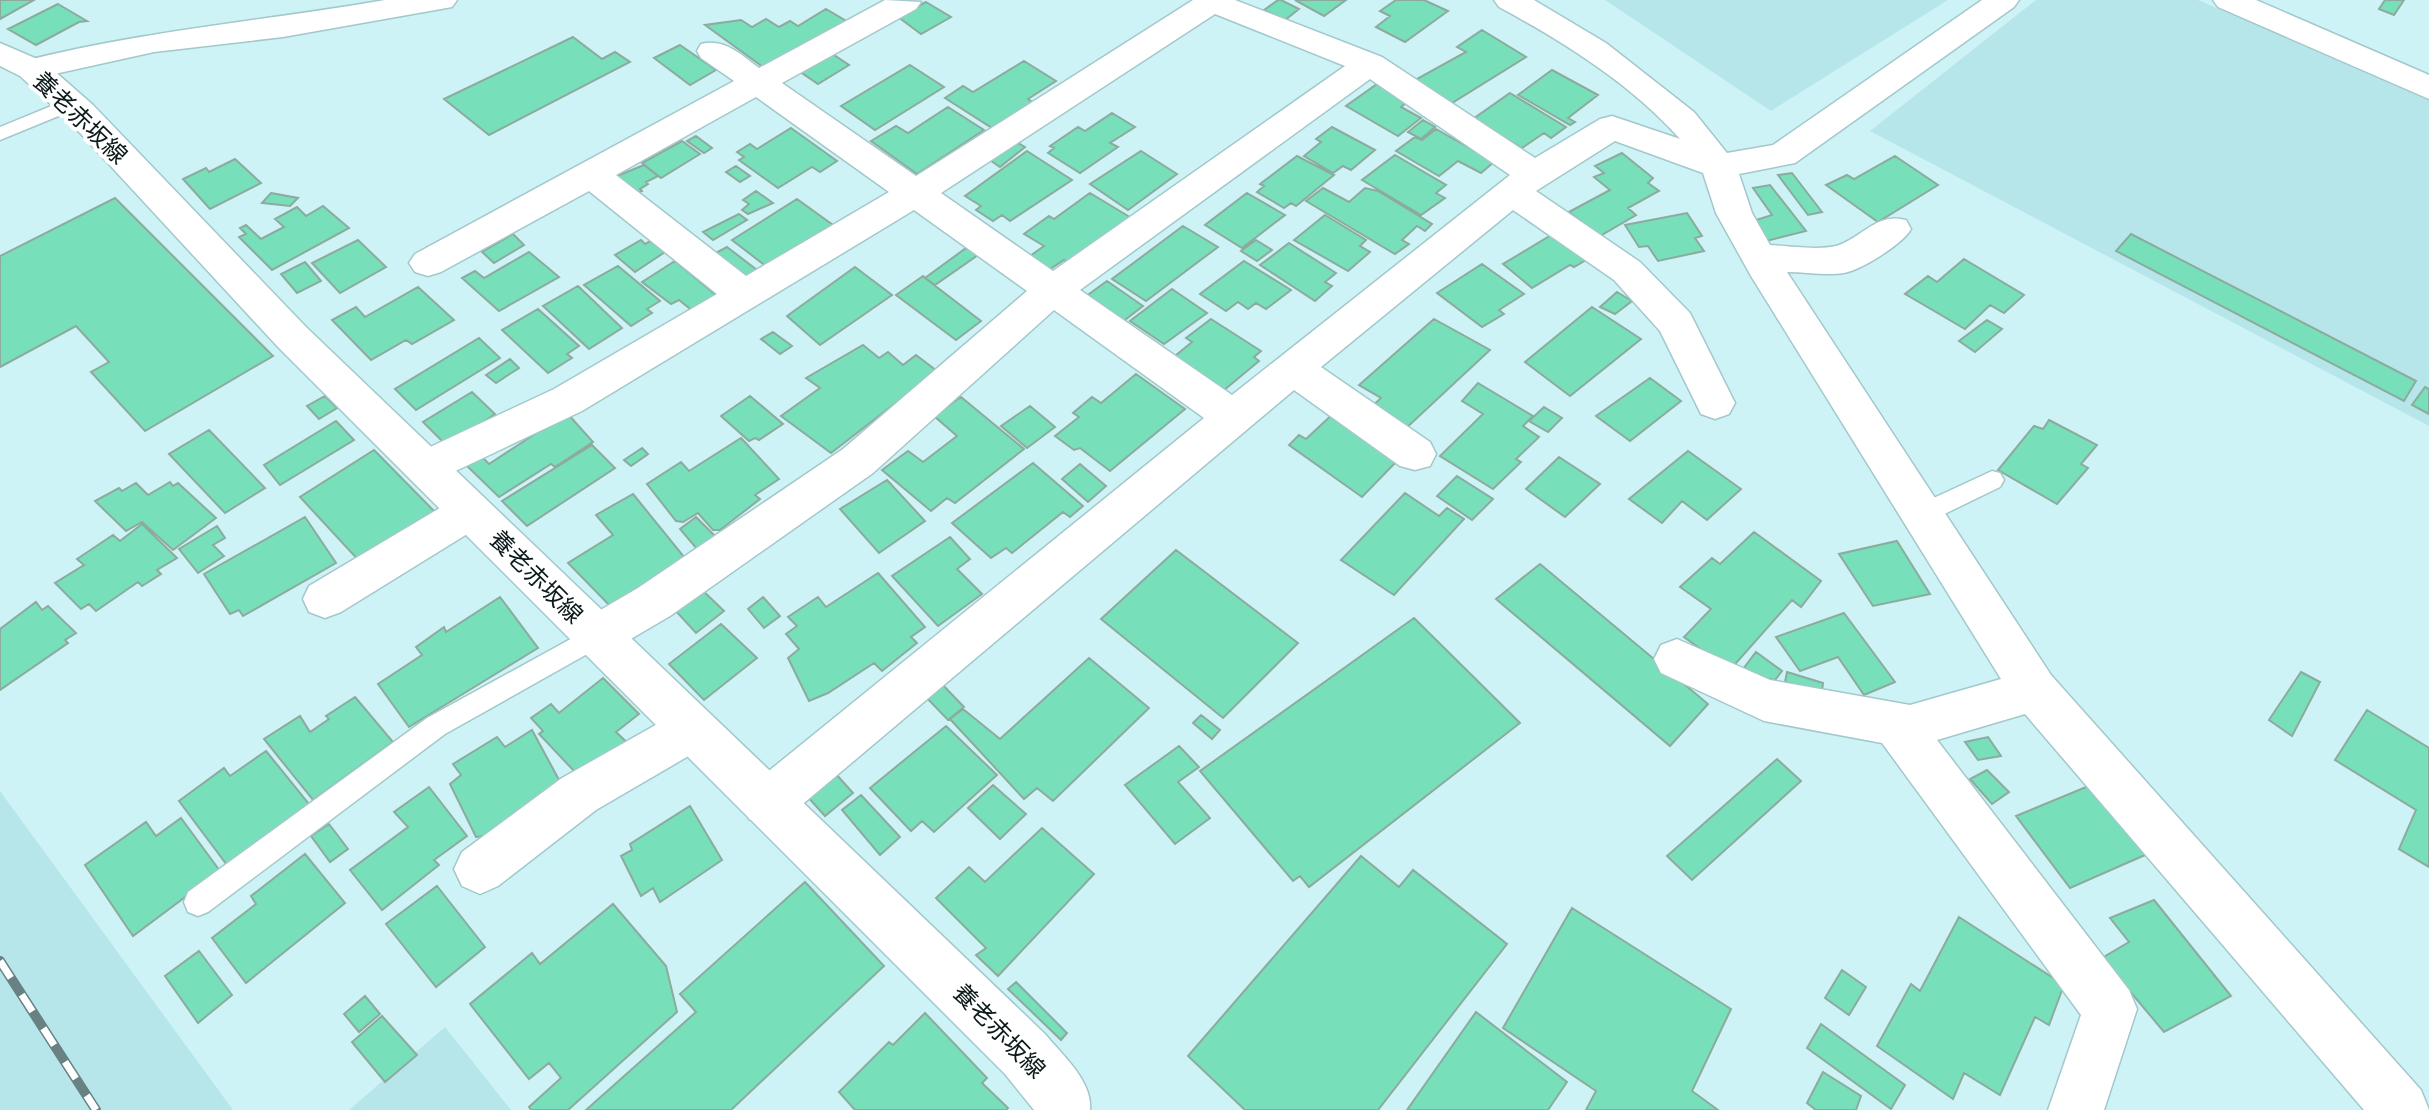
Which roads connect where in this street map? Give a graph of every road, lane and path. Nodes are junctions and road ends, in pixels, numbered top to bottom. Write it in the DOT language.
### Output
graph roads {
  1 [pos="441,0"];
  2 [pos="1510,0"];
  3 [pos="2003,0"];
  4 [pos="2229,0"];
  5 [pos="905,2"];
  6 [pos="2288,11"];
  7 [pos="713,51"];
  8 [pos="16,61"];
  9 [pos="1370,64"];
  10 [pos="758,84"];
  11 [pos="2429,88"];
  12 [pos="71,104"];
  13 [pos="0,134"];
  14 [pos="1718,166"];
  15 [pos="591,174"];
  16 [pos="1523,183"];
  17 [pos="914,194"];
  18 [pos="1893,229"];
  19 [pos="1759,258"];
  20 [pos="428,263"];
  21 [pos="1052,291"];
  22 [pos="744,295"];
  23 [pos="1292,368"];
  24 [pos="1715,403"];
  25 [pos="1232,416"];
  26 [pos="1415,454"];
  27 [pos="426,468"];
  28 [pos="1992,480"];
  29 [pos="470,511"];
  30 [pos="1920,515"];
  31 [pos="325,599"];
  32 [pos="596,636"];
  33 [pos="1677,659"];
  34 [pos="2034,690"];
  35 [pos="1911,727"];
  36 [pos="692,729"];
  37 [pos="767,803"];
  38 [pos="480,869"];
  39 [pos="198,902"];
  40 [pos="1062,1110"];
  41 [pos="2076,1110"];
  42 [pos="2401,1110"];
  1 -- 8 [label="street"];
  2 -- 14 [label="street"];
  3 -- 14 [label="street"];
  4 -- 6 [label="street"];
  5 -- 10 [label="street"];
  6 -- 11 [label="street"];
  7 -- 10 [label="street"];
  8 -- 12 [label="street, 養老赤坂線"];
  9 -- 16 [label="street"];
  9 -- 17 [label="street"];
  9 -- 21 [label="street"];
  10 -- 15 [label="street"];
  10 -- 17 [label="street"];
  12 -- 13 [label="lane"];
  12 -- 27 [label="street, 養老赤坂線"];
  14 -- 16 [label="street"];
  14 -- 19 [label="street"];
  15 -- 20 [label="street"];
  15 -- 22 [label="street"];
  16 -- 23 [label="street"];
  16 -- 24 [label="street"];
  17 -- 21 [label="street"];
  17 -- 22 [label="street"];
  18 -- 19 [label="street"];
  19 -- 30 [label="street"];
  21 -- 25 [label="street"];
  21 -- 32 [label="street"];
  22 -- 27 [label="street"];
  23 -- 25 [label="street"];
  23 -- 26 [label="street"];
  25 -- 37 [label="street"];
  27 -- 29 [label="street, 養老赤坂線"];
  28 -- 30 [label="lane"];
  29 -- 31 [label="street"];
  29 -- 32 [label="street, 養老赤坂線"];
  30 -- 34 [label="street"];
  32 -- 36 [label="street, 養老赤坂線"];
  32 -- 39 [label="lane"];
  33 -- 35 [label="street"];
  34 -- 35 [label="street"];
  34 -- 42 [label="street"];
  35 -- 41 [label="street"];
  36 -- 37 [label="street, 養老赤坂線"];
  36 -- 38 [label="street"];
  37 -- 40 [label="street, 養老赤坂線"];
}
